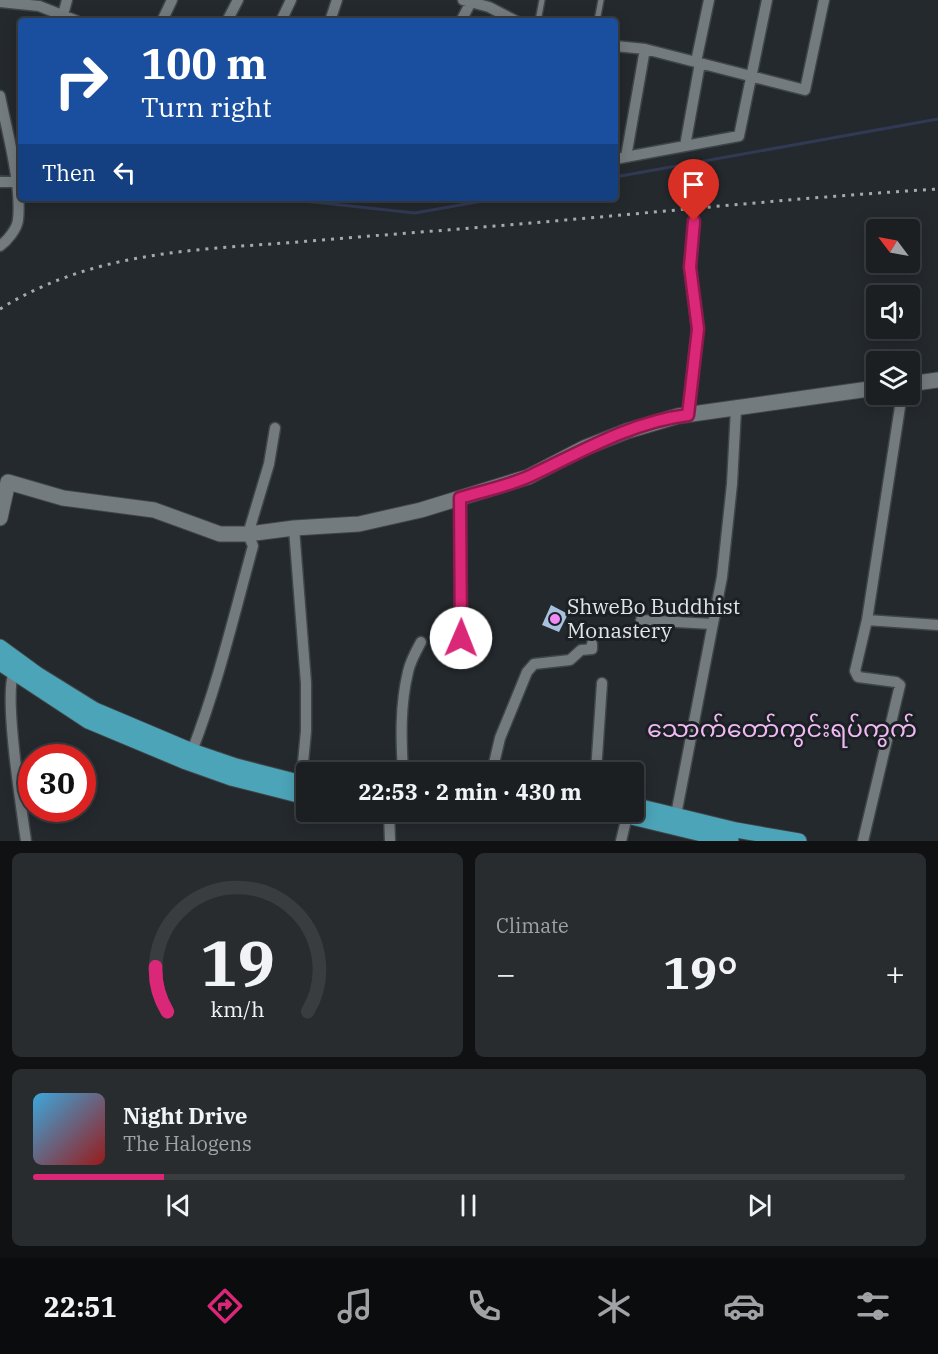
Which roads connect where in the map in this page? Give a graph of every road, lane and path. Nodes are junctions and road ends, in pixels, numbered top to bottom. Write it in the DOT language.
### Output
graph roads {
  1 [pos="67,0"];
  2 [pos="172,0"];
  3 [pos="238,0"];
  4 [pos="291,0"];
  5 [pos="337,0"];
  6 [pos="542,0"];
  7 [pos="601,0"];
  8 [pos="709,0"];
  9 [pos="767,0"];
  10 [pos="824,0"];
  11 [pos="469,1"];
  12 [pos="0,2"];
  13 [pos="63,15"];
  14 [pos="70,18"];
  15 [pos="163,18"];
  16 [pos="229,18"];
  17 [pos="282,18"];
  18 [pos="331,18"];
  19 [pos="462,18"];
  20 [pos="510,18"];
  21 [pos="539,18"];
  22 [pos="598,18"];
  23 [pos="618,46"];
  24 [pos="645,49"];
  25 [pos="698,62"];
  26 [pos="753,76"];
  27 [pos="0,96"];
  28 [pos="685,146"];
  29 [pos="17,157"];
  30 [pos="620,158"];
  31 [pos="0,182"];
  32 [pos="16,182"];
  33 [pos="694,221"];
  34 [pos="0,246"];
  35 [pos="938,380"];
  36 [pos="920,382"];
  37 [pos="866,390"];
  38 [pos="900,405"];
  39 [pos="736,409"];
  40 [pos="688,415"];
  41 [pos="275,428"];
  42 [pos="4,481"];
  43 [pos="460,498"];
  44 [pos="0,518"];
  45 [pos="294,528"];
  46 [pos="248,534"];
  47 [pos="641,620"];
  48 [pos="867,620"];
  49 [pos="712,624"];
  50 [pos="938,625"];
  51 [pos="461,638"];
  52 [pos="421,642"];
  53 [pos="592,644"];
  54 [pos="0,647"];
  55 [pos="0,663"];
  56 [pos="14,673"];
  57 [pos="602,683"];
  58 [pos="0,731"];
  59 [pos="14,732"];
  60 [pos="192,751"];
  61 [pos="305,762"];
  62 [pos="402,762"];
  63 [pos="494,762"];
  64 [pos="597,762"];
  65 [pos="296,785"];
  66 [pos="296,787"];
  67 [pos="644,814"];
  68 [pos="674,821"];
  69 [pos="389,822"];
  70 [pos="627,822"];
  71 [pos="26,841"];
  72 [pos="390,841"];
  73 [pos="621,841"];
  74 [pos="731,841"];
  75 [pos="799,841"];
  76 [pos="863,841"];
  1 -- 13 [label="street"];
  2 -- 15 [label="street"];
  3 -- 16 [label="street"];
  4 -- 17 [label="street"];
  5 -- 18 [label="street"];
  6 -- 21 [label="lane"];
  7 -- 22 [label="lane"];
  8 -- 25 [label="street"];
  9 -- 26 [label="street"];
  10 -- 26 [label="street"];
  11 -- 19 [label="street"];
  11 -- 20 [label="street"];
  12 -- 13 [label="street"];
  13 -- 14 [label="street"];
  23 -- 24 [label="street"];
  24 -- 25 [label="street"];
  24 -- 30 [label="street"];
  25 -- 26 [label="street"];
  25 -- 28 [label="street"];
  26 -- 28 [label="street"];
  27 -- 29 [label="street"];
  28 -- 30 [label="street"];
  29 -- 32 [label="street"];
  31 -- 32 [label="street"];
  32 -- 34 [label="street"];
  33 -- 40 [label="street"];
  35 -- 36 [label="street"];
  37 -- 39 [label="street"];
  38 -- 48 [label="street"];
  39 -- 40 [label="street"];
  39 -- 49 [label="street"];
  40 -- 43 [label="street"];
  41 -- 46 [label="street"];
  42 -- 44 [label="street"];
  42 -- 46 [label="street"];
  43 -- 45 [label="street"];
  43 -- 51 [label="street"];
  45 -- 46 [label="street"];
  45 -- 61 [label="street"];
  46 -- 60 [label="street"];
  47 -- 49 [label="street"];
  48 -- 50 [label="street"];
  48 -- 76 [label="street"];
  49 -- 68 [label="street"];
  52 -- 62 [label="street"];
  53 -- 63 [label="street"];
  54 -- 60 [label="main road"];
  55 -- 56 [label="main road"];
  56 -- 59 [label="street"];
  56 -- 66 [label="main road"];
  57 -- 64 [label="street"];
  58 -- 59 [label="street"];
  59 -- 71 [label="street"];
  60 -- 65 [label="main road"];
  67 -- 68 [label="main road"];
  68 -- 74 [label="main road"];
  68 -- 75 [label="main road"];
  69 -- 72 [label="street"];
  70 -- 73 [label="street"];
}
